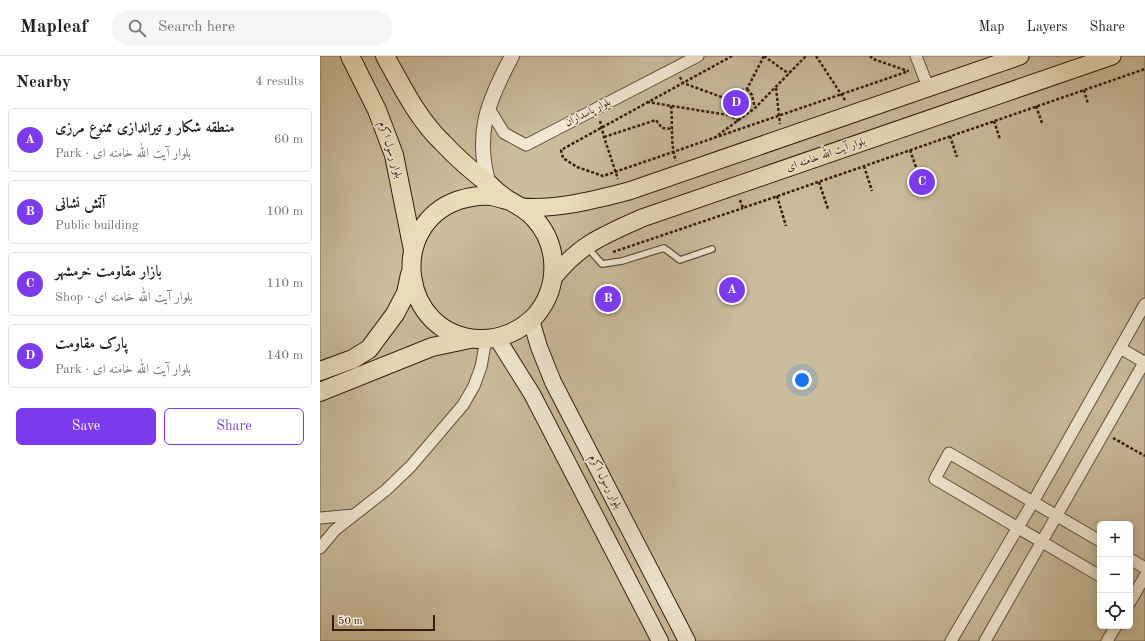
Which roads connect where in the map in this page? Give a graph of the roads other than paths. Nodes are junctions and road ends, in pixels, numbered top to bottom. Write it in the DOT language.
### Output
graph roads {
  1 [pos="350,56"];
  2 [pos="385,56"];
  3 [pos="512,56"];
  4 [pos="698,56"];
  5 [pos="916,56"];
  6 [pos="1020,56"];
  7 [pos="1112,56"];
  8 [pos="682,63"];
  9 [pos="928,87"];
  10 [pos="488,107"];
  11 [pos="489,185"];
  12 [pos="515,204"];
  13 [pos="712,249"];
  14 [pos="413,250"];
  15 [pos="592,251"];
  16 [pos="410,269"];
  17 [pos="553,278"];
  18 [pos="1145,304"];
  19 [pos="532,320"];
  20 [pos="484,338"];
  21 [pos="1120,348"];
  22 [pos="1145,362"];
  23 [pos="320,371"];
  24 [pos="320,392"];
  25 [pos="1033,502"];
  26 [pos="353,515"];
  27 [pos="1057,515"];
  28 [pos="320,518"];
  29 [pos="1018,527"];
  30 [pos="1097,539"];
  31 [pos="1042,542"];
  32 [pos="320,548"];
  33 [pos="1133,561"];
  34 [pos="1145,568"];
  35 [pos="1097,574"];
  36 [pos="1145,576"];
  37 [pos="1137,592"];
  38 [pos="1114,629"];
  39 [pos="660,641"];
  40 [pos="687,641"];
  41 [pos="951,641"];
  42 [pos="985,641"];
  43 [pos="1107,641"];
  1 -- 14 [label="highway, بلوار رسول اکرم"];
  2 -- 11 [label="highway"];
  3 -- 10 [label="street"];
  4 -- 8 [label="street, بلوار پاسداران"];
  5 -- 9 [label="street"];
  6 -- 9 [label="main road"];
  7 -- 15 [label="main road, بلوار آیت الله خامنه ای"];
  8 -- 10 [label="street, بلوار پاسداران"];
  9 -- 12 [label="main road"];
  10 -- 11 [label="street"];
  11 -- 12 [label="highway"];
  12 -- 14 [label="highway"];
  12 -- 17 [label="highway"];
  13 -- 15 [label="lane"];
  14 -- 16 [label="highway"];
  15 -- 17 [label="main road, بلوار آیت الله خامنه ای"];
  16 -- 20 [label="highway"];
  16 -- 23 [label="highway"];
  17 -- 19 [label="highway"];
  18 -- 21 [label="street"];
  19 -- 20 [label="highway"];
  19 -- 40 [label="main road, بلوار رسول اکرم"];
  20 -- 24 [label="highway"];
  20 -- 26 [label="street"];
  20 -- 39 [label="main road"];
  21 -- 22 [label="street"];
  21 -- 25 [label="street"];
  22 -- 27 [label="street"];
  25 -- 27 [label="street"];
  25 -- 29 [label="street"];
  25 -- 29 [label="street"];
  26 -- 28 [label="street"];
  26 -- 32 [label="street"];
  27 -- 30 [label="street"];
  27 -- 31 [label="street"];
  29 -- 31 [label="street"];
  29 -- 41 [label="street"];
  31 -- 35 [label="street"];
  31 -- 42 [label="street"];
  33 -- 34 [label="street"];
  36 -- 37 [label="street"];
  38 -- 43 [label="street"];
}
